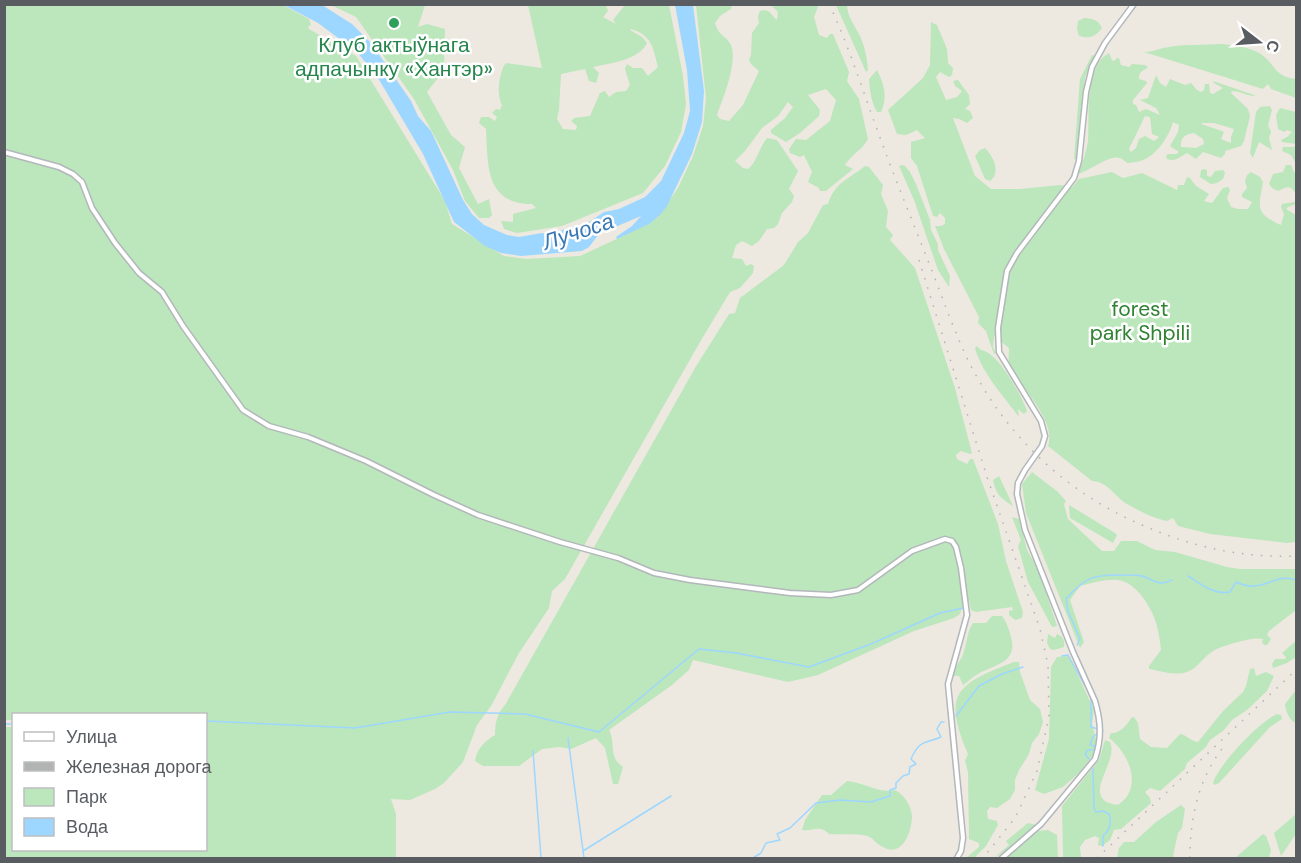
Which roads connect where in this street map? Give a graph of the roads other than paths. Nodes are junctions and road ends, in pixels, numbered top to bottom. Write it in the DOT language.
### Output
graph roads {
  1 [pos="1134,4"];
  2 [pos="4,152"];
  3 [pos="957,858"];
  4 [pos="1002,858"];
  1 -- 4 [label="street"];
  2 -- 3 [label="street"];
}
